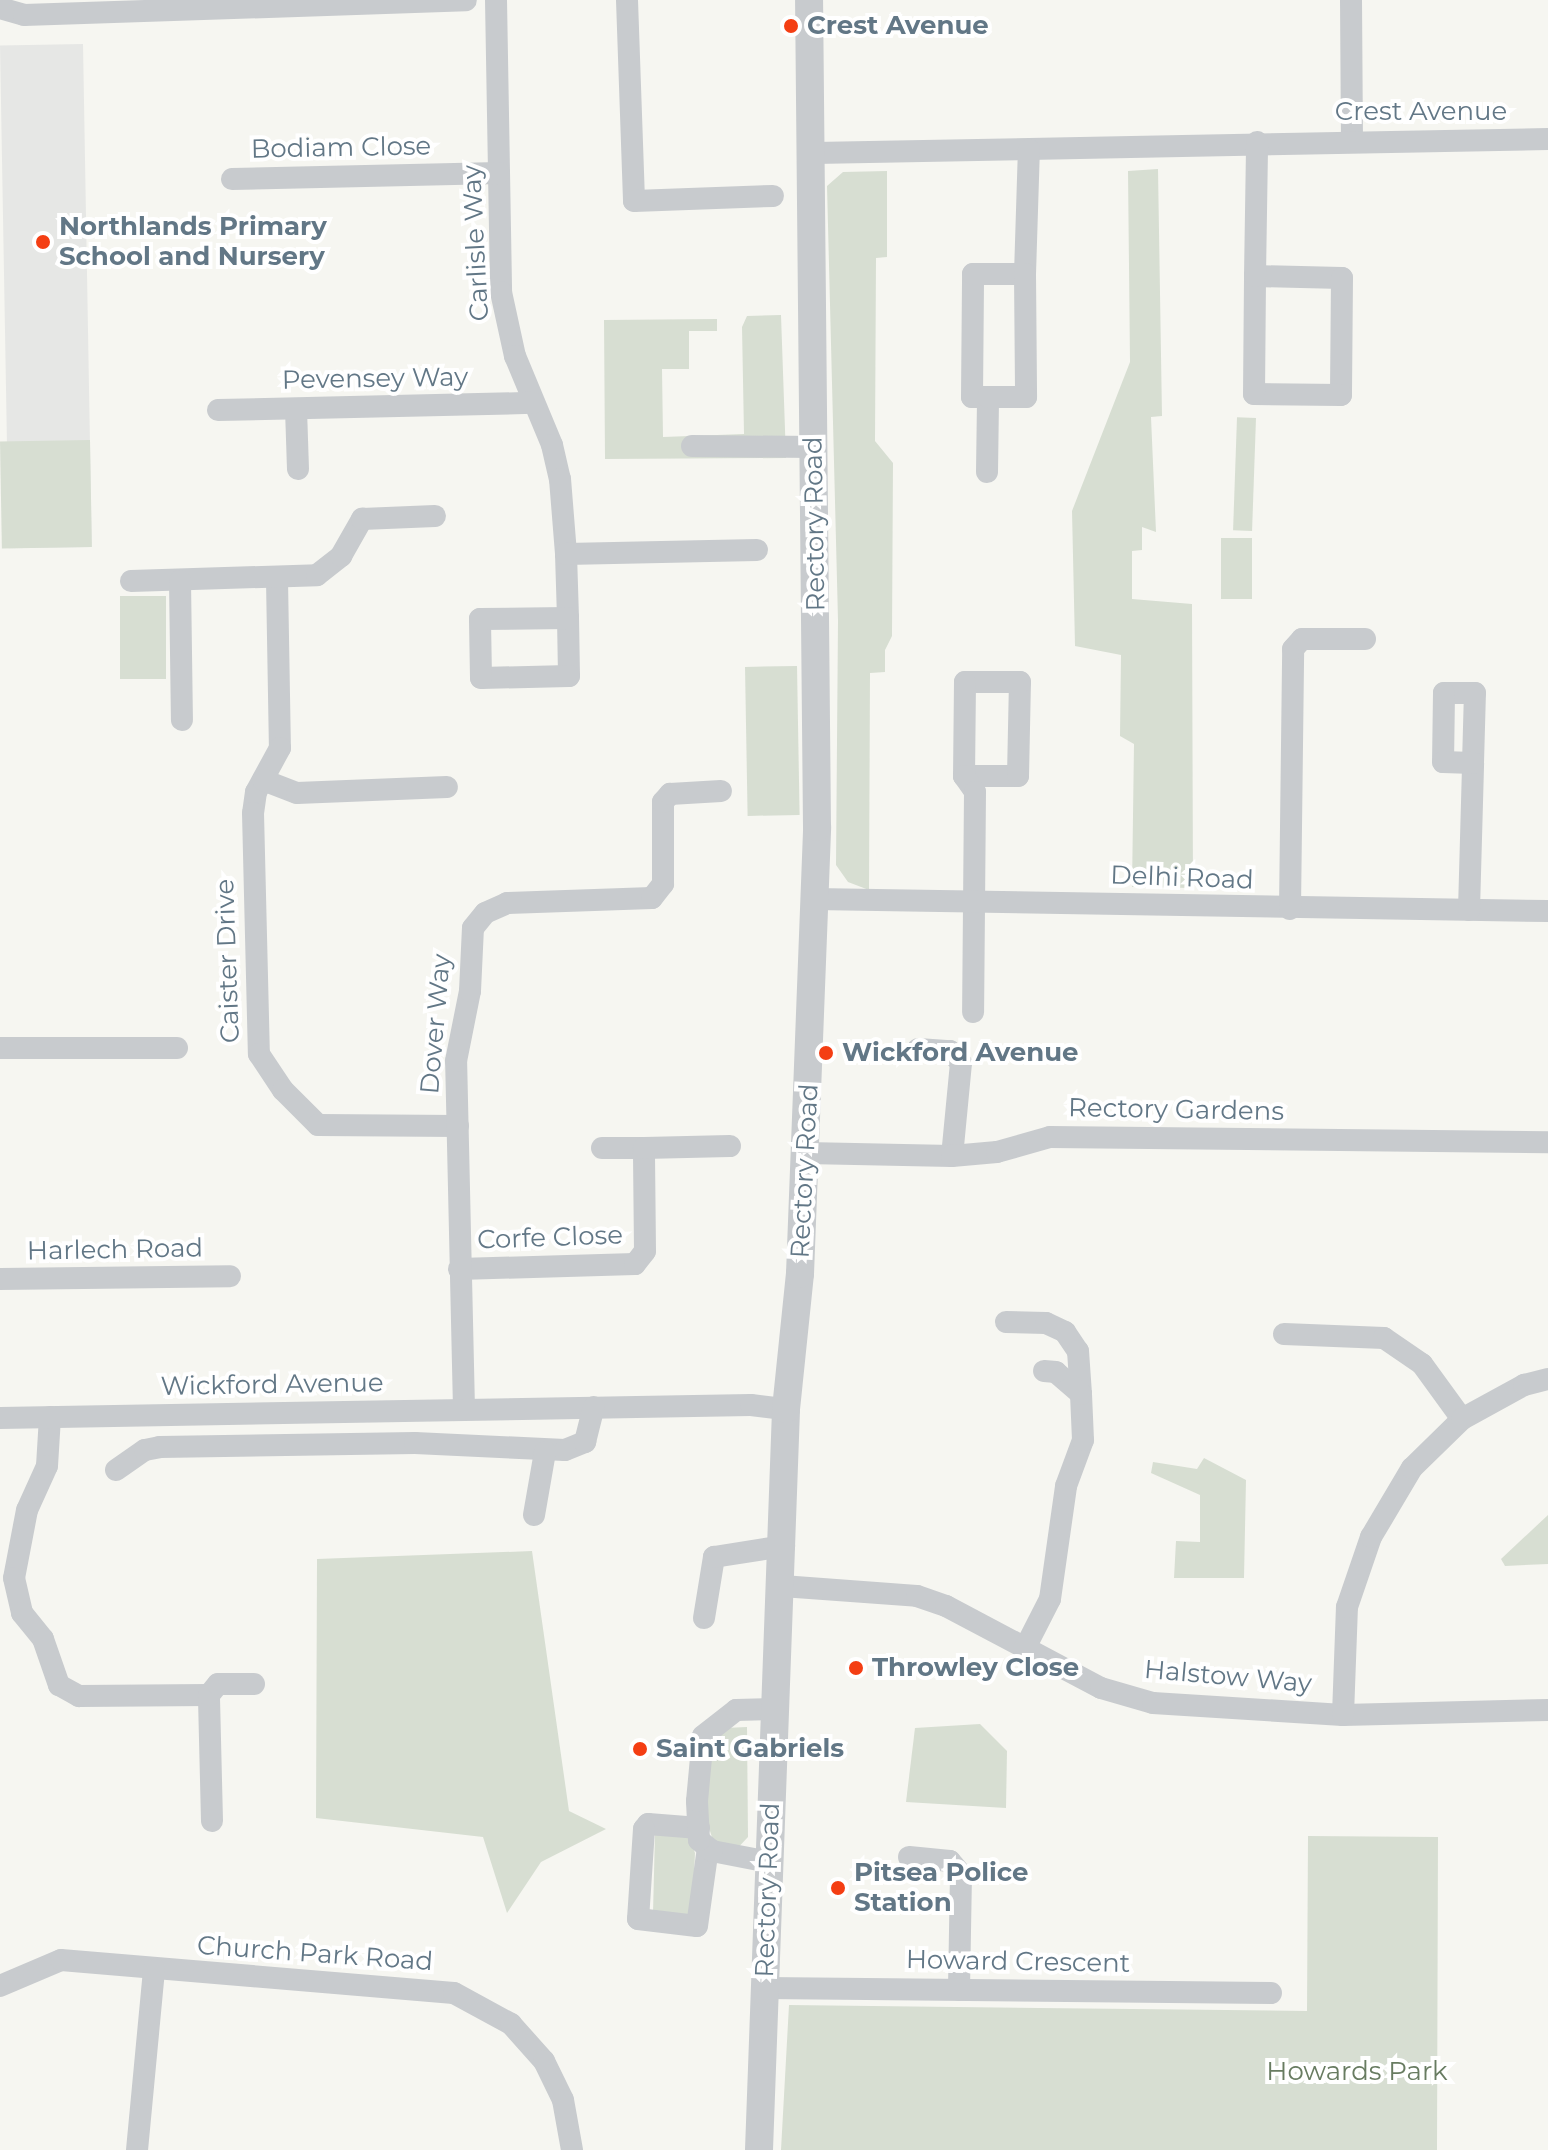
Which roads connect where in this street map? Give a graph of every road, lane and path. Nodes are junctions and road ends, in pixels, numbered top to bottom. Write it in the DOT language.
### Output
graph roads {
  1 [pos="466,0"];
  2 [pos="496,0"];
  3 [pos="627,0"];
  4 [pos="809,0"];
  5 [pos="1351,0"];
  6 [pos="0,8"];
  7 [pos="1548,139"];
  8 [pos="1352,140"];
  9 [pos="1257,142"];
  10 [pos="1029,150"];
  11 [pos="815,153"];
  12 [pos="499,173"];
  13 [pos="232,179"];
  14 [pos="773,196"];
  15 [pos="1025,274"];
  16 [pos="1255,276"];
  17 [pos="988,397"];
  18 [pos="533,403"];
  19 [pos="296,409"];
  20 [pos="218,410"];
  21 [pos="692,446"];
  22 [pos="814,447"];
  23 [pos="298,469"];
  24 [pos="987,472"];
  25 [pos="435,516"];
  26 [pos="757,550"];
  27 [pos="566,554"];
  28 [pos="277,580"];
  29 [pos="131,581"];
  30 [pos="180,581"];
  31 [pos="568,618"];
  32 [pos="1365,639"];
  33 [pos="182,720"];
  34 [pos="1473,763"];
  35 [pos="964,776"];
  36 [pos="263,780"];
  37 [pos="447,787"];
  38 [pos="721,791"];
  39 [pos="814,899"];
  40 [pos="971,900"];
  41 [pos="1290,909"];
  42 [pos="1469,910"];
  43 [pos="1548,911"];
  44 [pos="973,1012"];
  45 [pos="0,1048"];
  46 [pos="177,1048"];
  47 [pos="918,1049"];
  48 [pos="458,1126"];
  49 [pos="1548,1142"];
  50 [pos="730,1146"];
  51 [pos="602,1148"];
  52 [pos="644,1148"];
  53 [pos="806,1153"];
  54 [pos="952,1156"];
  55 [pos="459,1269"];
  56 [pos="230,1276"];
  57 [pos="0,1279"];
  58 [pos="1006,1322"];
  59 [pos="1284,1334"];
  60 [pos="1044,1371"];
  61 [pos="1548,1379"];
  62 [pos="1081,1394"];
  63 [pos="594,1407"];
  64 [pos="464,1409"];
  65 [pos="786,1409"];
  66 [pos="50,1417"];
  67 [pos="0,1418"];
  68 [pos="1462,1419"];
  69 [pos="545,1452"];
  70 [pos="116,1470"];
  71 [pos="534,1515"];
  72 [pos="784,1546"];
  73 [pos="782,1586"];
  74 [pos="704,1618"];
  75 [pos="1024,1650"];
  76 [pos="254,1684"];
  77 [pos="209,1695"];
  78 [pos="776,1709"];
  79 [pos="1548,1710"];
  80 [pos="1343,1715"];
  81 [pos="212,1821"];
  82 [pos="703,1838"];
  83 [pos="909,1857"];
  84 [pos="769,1862"];
  85 [pos="154,1970"];
  86 [pos="0,1986"];
  87 [pos="765,1988"];
  88 [pos="959,1990"];
  89 [pos="1271,1993"];
  90 [pos="137,2150"];
  91 [pos="572,2150"];
  92 [pos="759,2150"];
  1 -- 6 [label="street"];
  2 -- 12 [label="street, Carlisle Way"];
  3 -- 14 [label="street"];
  4 -- 11 [label="street, Rectory Road"];
  5 -- 8 [label="street"];
  7 -- 8 [label="street, Crest Avenue"];
  8 -- 9 [label="street, Crest Avenue"];
  9 -- 10 [label="street, Crest Avenue"];
  9 -- 16 [label="street"];
  10 -- 11 [label="street, Crest Avenue"];
  10 -- 15 [label="street"];
  11 -- 22 [label="street, Rectory Road"];
  12 -- 13 [label="street, Bodiam Close"];
  12 -- 18 [label="street, Carlisle Way"];
  15 -- 17 [label="street"];
  15 -- 17 [label="street"];
  16 -- 16 [label="street"];
  17 -- 24 [label="street"];
  18 -- 19 [label="street, Pevensey Way"];
  18 -- 27 [label="street, Carlisle Way"];
  19 -- 20 [label="street, Pevensey Way"];
  19 -- 23 [label="street"];
  21 -- 22 [label="street"];
  22 -- 39 [label="street, Rectory Road"];
  25 -- 28 [label="street"];
  26 -- 27 [label="street"];
  27 -- 31 [label="street, Carlisle Way"];
  28 -- 30 [label="street"];
  28 -- 36 [label="street, Caister Drive"];
  29 -- 30 [label="street"];
  30 -- 33 [label="street"];
  31 -- 31 [label="street, Carlisle Way"];
  32 -- 41 [label="street"];
  34 -- 42 [label="street"];
  35 -- 35 [label="street"];
  35 -- 40 [label="street"];
  36 -- 37 [label="street"];
  36 -- 48 [label="street, Caister Drive"];
  38 -- 48 [label="street, Dover Way"];
  39 -- 40 [label="street, Delhi Road"];
  39 -- 53 [label="street, Rectory Road"];
  40 -- 41 [label="street, Delhi Road"];
  40 -- 44 [label="street"];
  41 -- 42 [label="street, Delhi Road"];
  42 -- 43 [label="street, Delhi Road"];
  45 -- 46 [label="street"];
  47 -- 54 [label="street"];
  48 -- 55 [label="street, Dover Way"];
  49 -- 54 [label="street, Rectory Gardens"];
  50 -- 52 [label="street"];
  51 -- 52 [label="street"];
  52 -- 55 [label="street, Corfe Close"];
  53 -- 54 [label="street, Rectory Gardens"];
  53 -- 65 [label="street, Rectory Road"];
  55 -- 64 [label="street, Dover Way"];
  56 -- 57 [label="street, Harlech Road"];
  58 -- 62 [label="street"];
  59 -- 68 [label="street"];
  60 -- 62 [label="street"];
  61 -- 68 [label="street"];
  62 -- 75 [label="street"];
  63 -- 64 [label="street, Wickford Avenue"];
  63 -- 65 [label="street, Wickford Avenue"];
  63 -- 69 [label="street"];
  64 -- 66 [label="street, Wickford Avenue"];
  65 -- 72 [label="street, Rectory Road"];
  66 -- 67 [label="street, Wickford Avenue"];
  66 -- 77 [label="street"];
  68 -- 80 [label="street"];
  69 -- 70 [label="street"];
  69 -- 71 [label="street"];
  72 -- 73 [label="street, Rectory Road"];
  72 -- 74 [label="street"];
  73 -- 75 [label="street, Halstow Way"];
  73 -- 78 [label="street, Rectory Road"];
  75 -- 80 [label="street, Halstow Way"];
  76 -- 77 [label="street"];
  77 -- 81 [label="street"];
  78 -- 82 [label="street"];
  78 -- 84 [label="street, Rectory Road"];
  79 -- 80 [label="street, Halstow Way"];
  82 -- 82 [label="street"];
  82 -- 84 [label="street"];
  83 -- 88 [label="street"];
  84 -- 87 [label="street, Rectory Road"];
  85 -- 86 [label="street, Church Park Road"];
  85 -- 90 [label="street"];
  85 -- 91 [label="street, Church Park Road"];
  87 -- 88 [label="street, Howard Crescent"];
  87 -- 92 [label="street, Rectory Road"];
  88 -- 89 [label="street, Howard Crescent"];
}
